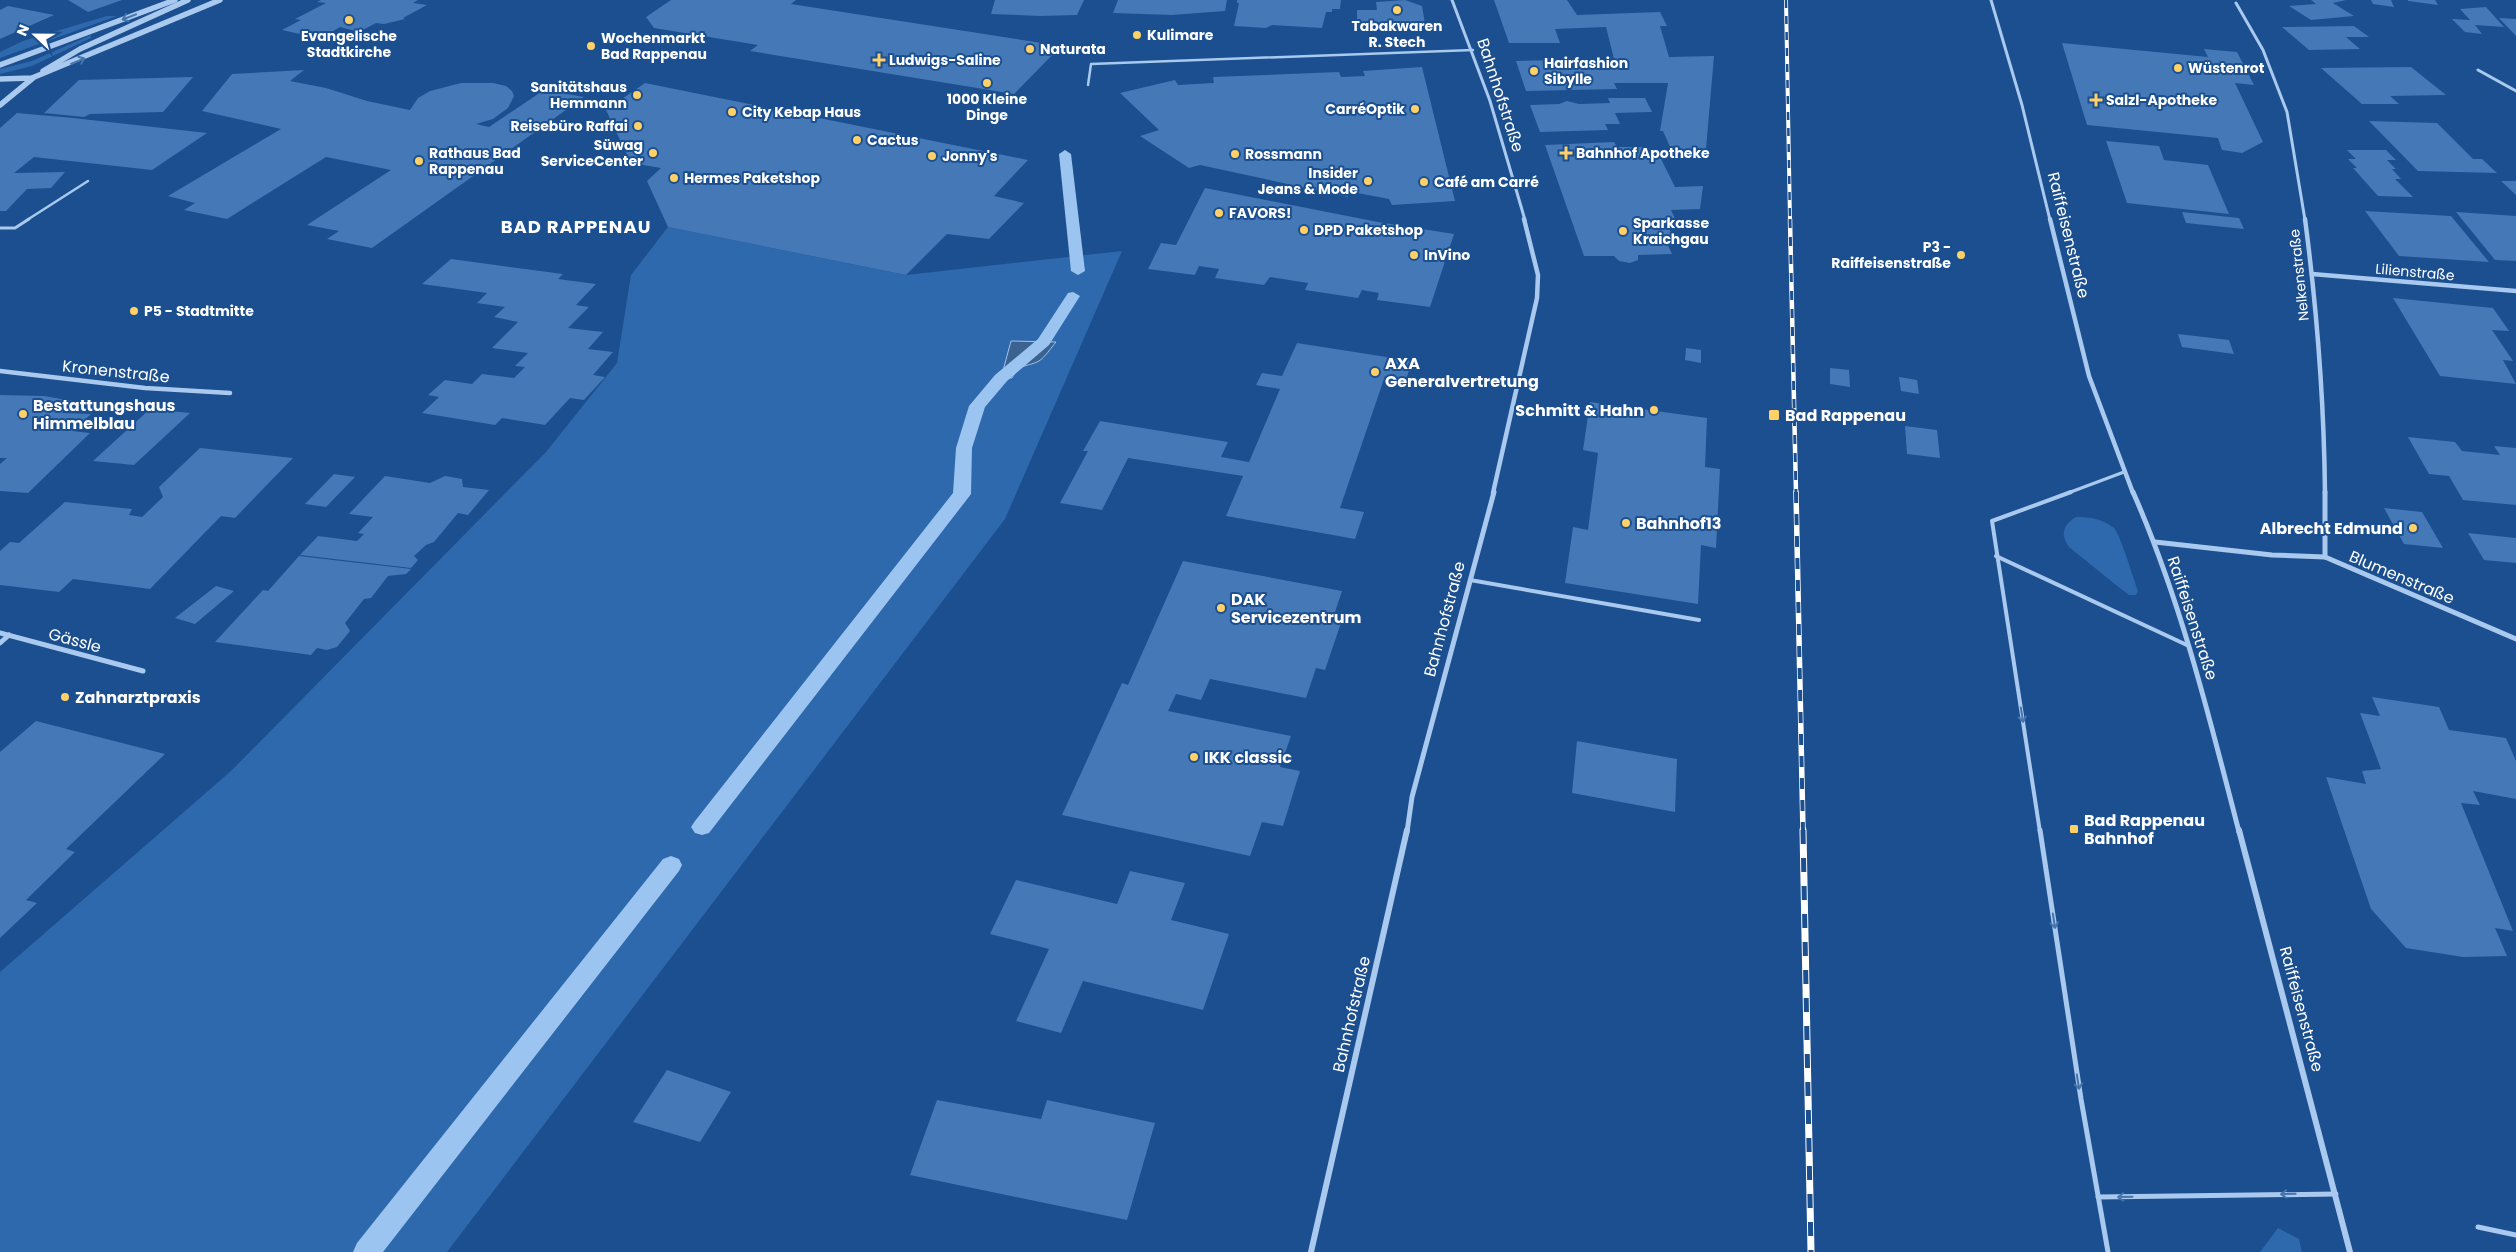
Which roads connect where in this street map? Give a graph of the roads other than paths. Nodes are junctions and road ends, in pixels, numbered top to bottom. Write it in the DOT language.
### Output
graph roads {
  1 [pos="175,0"];
  2 [pos="188,0"];
  3 [pos="220,0"];
  4 [pos="1452,0"];
  5 [pos="1991,0"];
  6 [pos="2236,3"];
  7 [pos="1473,50"];
  8 [pos="0,65"];
  9 [pos="2478,70"];
  10 [pos="0,78"];
  11 [pos="32,78"];
  12 [pos="1088,85"];
  13 [pos="2516,91"];
  14 [pos="0,105"];
  15 [pos="88,181"];
  16 [pos="0,228"];
  17 [pos="2312,274"];
  18 [pos="2516,291"];
  19 [pos="0,371"];
  20 [pos="230,393"];
  21 [pos="2124,472"];
  22 [pos="2155,542"];
  23 [pos="1996,556"];
  24 [pos="2325,557"];
  25 [pos="1470,580"];
  26 [pos="1698,620"];
  27 [pos="0,633"];
  28 [pos="8,635"];
  29 [pos="2516,640"];
  30 [pos="0,642"];
  31 [pos="2190,646"];
  32 [pos="144,671"];
  33 [pos="2336,1194"];
  34 [pos="2098,1197"];
  35 [pos="2478,1227"];
  36 [pos="2516,1235"];
  37 [pos="1311,1252"];
  38 [pos="2108,1252"];
  39 [pos="2350,1252"];
  1 -- 8 [label="street, one-way"];
  2 -- 11 [label="street"];
  11 -- 3 [label="street, one-way"];
  4 -- 7 [label="street, Bahnhofstraße"];
  5 -- 21 [label="street, Raiffeisenstraße"];
  6 -- 17 [label="street, Nelkenstraße"];
  7 -- 12 [label="lane"];
  7 -- 25 [label="street, Bahnhofstraße"];
  9 -- 13 [label="street"];
  10 -- 11 [label="street"];
  11 -- 14 [label="street"];
  15 -- 16 [label="lane"];
  17 -- 18 [label="street, Lilienstraße"];
  17 -- 24 [label="street, Nelkenstraße"];
  19 -- 20 [label="street, Kronenstraße"];
  21 -- 22 [label="street, Raiffeisenstraße"];
  21 -- 23 [label="lane"];
  22 -- 24 [label="street, Blumenstraße"];
  22 -- 31 [label="street, Raiffeisenstraße"];
  23 -- 31 [label="lane"];
  23 -- 34 [label="lane, one-way"];
  24 -- 29 [label="street, Blumenstraße"];
  25 -- 26 [label="lane"];
  25 -- 37 [label="street, Bahnhofstraße"];
  27 -- 28 [label="street, Gässle"];
  28 -- 30 [label="street"];
  28 -- 32 [label="street, Gässle"];
  31 -- 33 [label="street, Raiffeisenstraße"];
  33 -- 34 [label="lane, one-way"];
  33 -- 39 [label="street, Raiffeisenstraße"];
  34 -- 38 [label="lane"];
  35 -- 36 [label="lane"];
}
